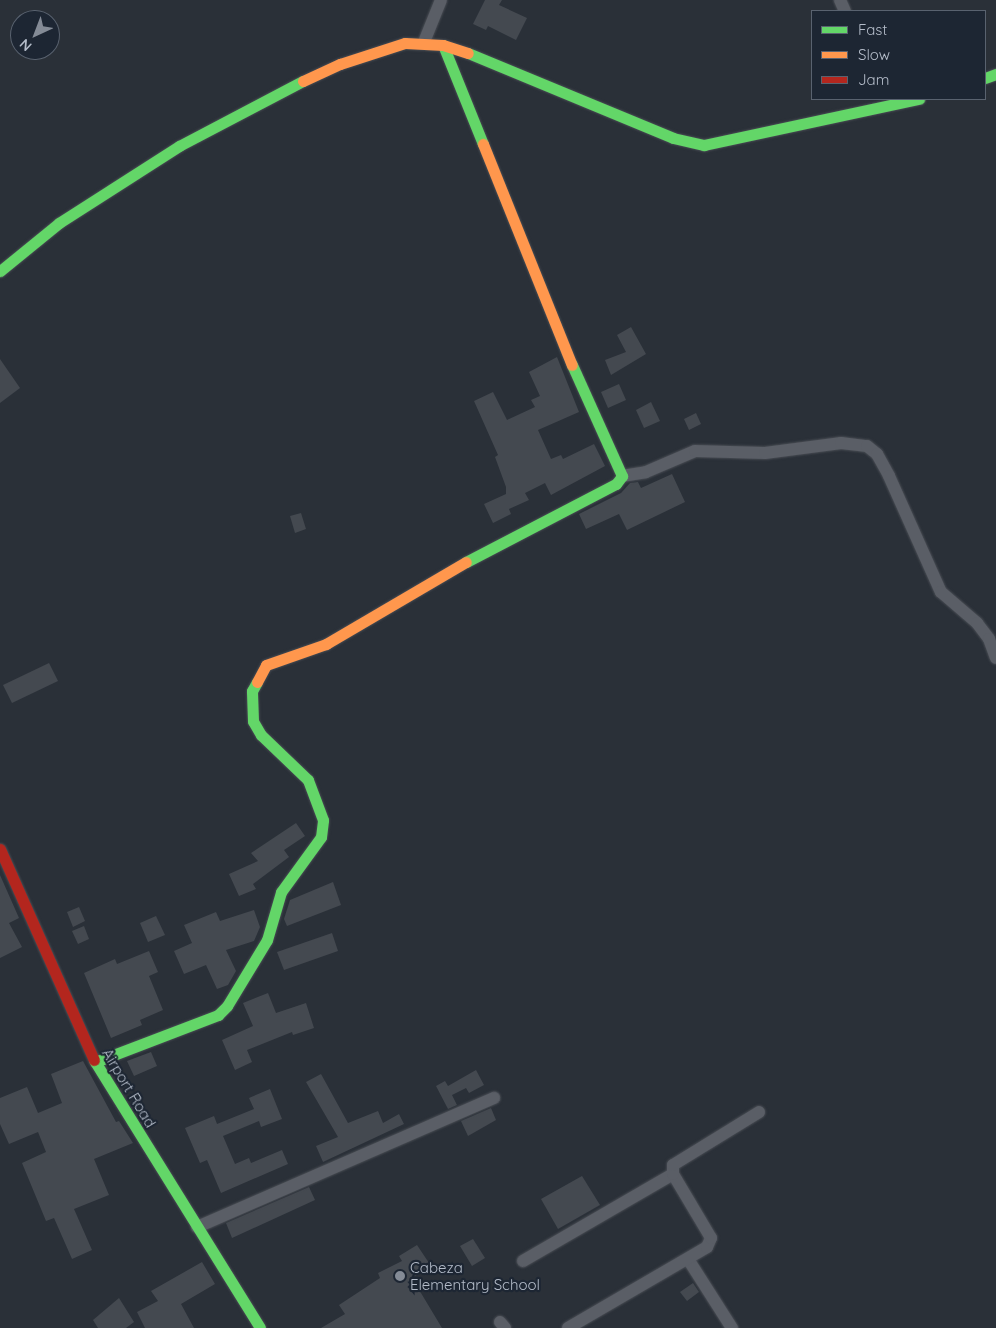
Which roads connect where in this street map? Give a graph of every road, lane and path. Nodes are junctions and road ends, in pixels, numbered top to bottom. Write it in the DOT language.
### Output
graph roads {
  1 [pos="441,0"];
  2 [pos="424,42"];
  3 [pos="443,45"];
  4 [pos="911,100"];
  5 [pos="885,103"];
  6 [pos="0,271"];
  7 [pos="622,476"];
  8 [pos="996,658"];
  9 [pos="0,849"];
  10 [pos="95,1062"];
  11 [pos="494,1098"];
  12 [pos="759,1112"];
  13 [pos="673,1174"];
  14 [pos="197,1227"];
  15 [pos="688,1259"];
  16 [pos="523,1261"];
  17 [pos="260,1328"];
  18 [pos="568,1328"];
  19 [pos="732,1328"];
  1 -- 2 [label="street"];
  2 -- 3 [label="street"];
  2 -- 6 [label="street"];
  3 -- 5 [label="street"];
  3 -- 7 [label="street"];
  4 -- 5 [label="street"];
  7 -- 8 [label="street"];
  7 -- 10 [label="street"];
  9 -- 10 [label="street, Airport Road"];
  10 -- 14 [label="street, Airport Road"];
  11 -- 14 [label="street"];
  12 -- 13 [label="street"];
  13 -- 15 [label="street"];
  13 -- 16 [label="street"];
  14 -- 17 [label="street, Airport Road"];
  15 -- 18 [label="street"];
  15 -- 19 [label="street"];
}
